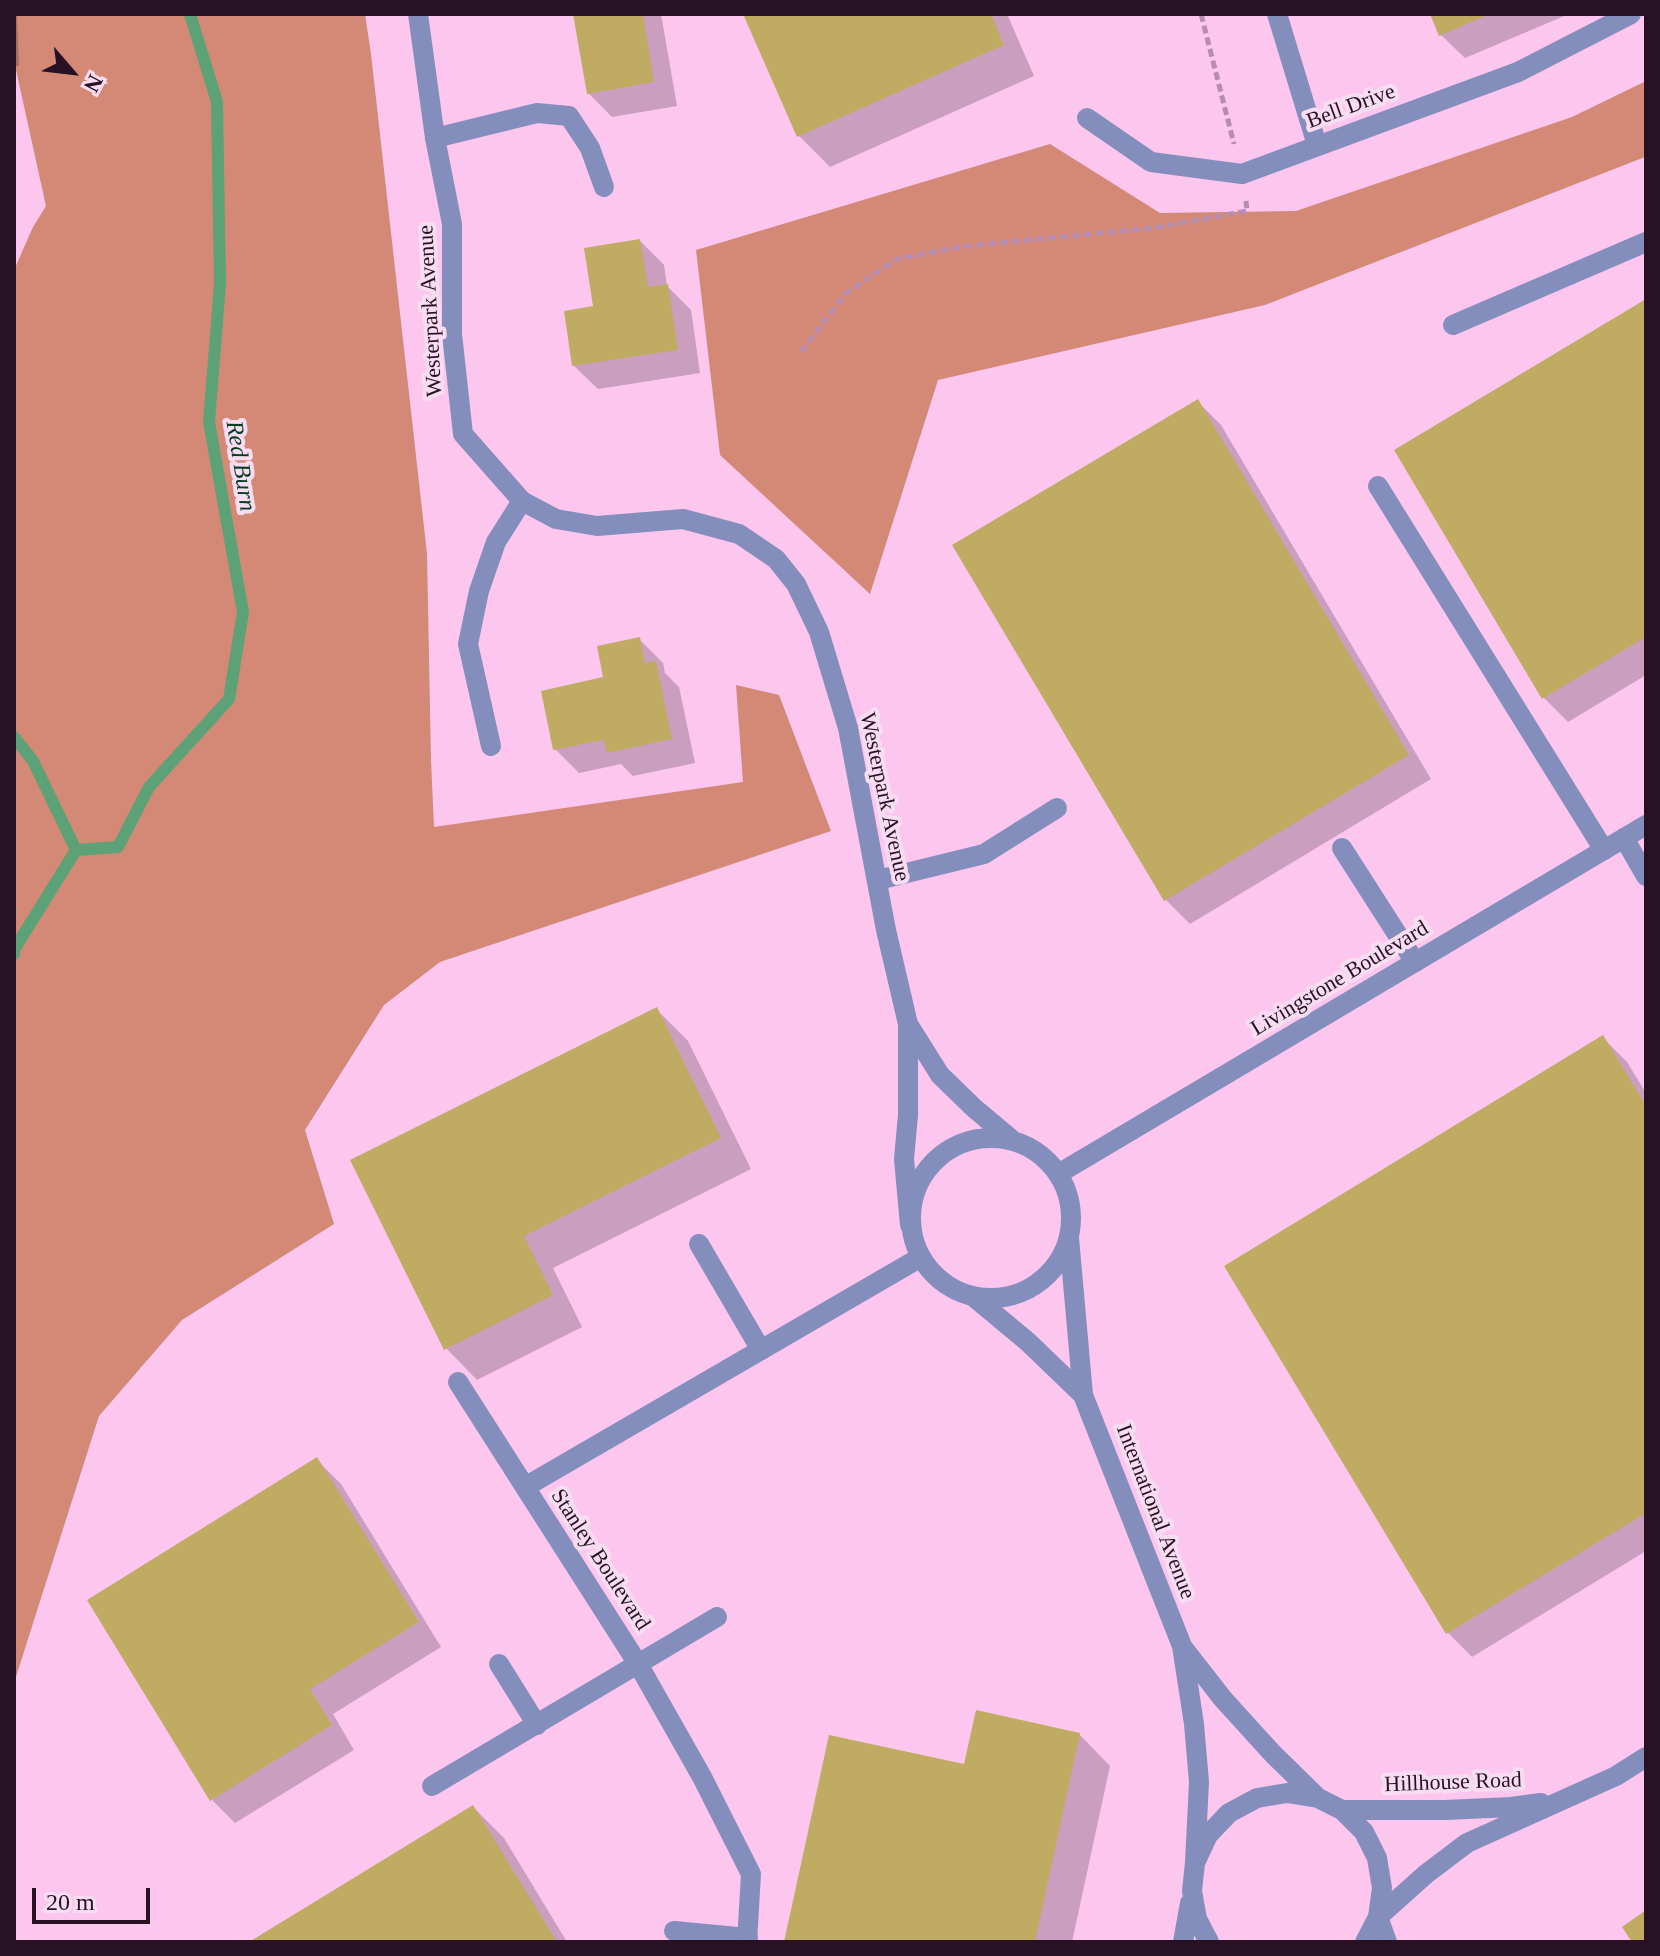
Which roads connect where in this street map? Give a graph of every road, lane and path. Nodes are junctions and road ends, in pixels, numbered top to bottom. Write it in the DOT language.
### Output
graph roads {
  1 [pos="418,14"];
  2 [pos="1201,14"];
  3 [pos="1277,14"];
  4 [pos="1631,14"];
  5 [pos="1087,118"];
  6 [pos="435,138"];
  7 [pos="1317,145"];
  8 [pos="1242,174"];
  9 [pos="604,187"];
  10 [pos="1646,242"];
  11 [pos="1453,325"];
  12 [pos="801,352"];
  13 [pos="1378,486"];
  14 [pos="522,501"];
  15 [pos="491,746"];
  16 [pos="1057,808"];
  17 [pos="1646,825"];
  18 [pos="1624,838"];
  19 [pos="1342,848"];
  20 [pos="1604,850"];
  21 [pos="1646,876"];
  22 [pos="878,880"];
  23 [pos="1415,962"];
  24 [pos="908,1024"];
  25 [pos="1011,1139"];
  26 [pos="1058,1174"];
  27 [pos="910,1225"];
  28 [pos="1069,1238"];
  29 [pos="699,1244"];
  30 [pos="921,1257"];
  31 [pos="974,1297"];
  32 [pos="761,1350"];
  33 [pos="458,1382"];
  34 [pos="1083,1395"];
  35 [pos="525,1487"];
  36 [pos="717,1617"];
  37 [pos="1182,1646"];
  38 [pos="499,1664"];
  39 [pos="638,1664"];
  40 [pos="537,1725"];
  41 [pos="1646,1757"];
  42 [pos="432,1786"];
  43 [pos="1318,1798"];
  44 [pos="1565,1800"];
  45 [pos="1342,1810"];
  46 [pos="1195,1863"];
  47 [pos="1192,1891"];
  48 [pos="1378,1917"];
  49 [pos="674,1931"];
  50 [pos="747,1940"];
  51 [pos="1183,1942"];
  52 [pos="1209,1942"];
  53 [pos="1365,1942"];
  54 [pos="1387,1942"];
  1 -- 6 [label="street, Westerpark Avenue"];
  2 -- 8 [label="path"];
  3 -- 7 [label="street"];
  4 -- 7 [label="street, Bell Drive"];
  5 -- 8 [label="street, Bell Drive"];
  6 -- 9 [label="street"];
  6 -- 14 [label="street, Westerpark Avenue"];
  7 -- 8 [label="street, Bell Drive"];
  8 -- 12 [label="path"];
  10 -- 11 [label="street"];
  13 -- 20 [label="street"];
  14 -- 15 [label="street"];
  14 -- 22 [label="street, Westerpark Avenue"];
  16 -- 22 [label="street"];
  17 -- 18 [label="street, Livingstone Boulevard"];
  18 -- 20 [label="street, Livingstone Boulevard"];
  18 -- 21 [label="street"];
  19 -- 23 [label="street"];
  20 -- 23 [label="street, Livingstone Boulevard"];
  22 -- 24 [label="street, Westerpark Avenue"];
  23 -- 26 [label="street, Livingstone Boulevard"];
  24 -- 25 [label="street, Westerpark Avenue"];
  24 -- 27 [label="street, Westerpark Avenue"];
  25 -- 26 [label="street"];
  25 -- 27 [label="street"];
  26 -- 28 [label="street"];
  27 -- 30 [label="street"];
  28 -- 31 [label="street"];
  28 -- 34 [label="street, International Avenue"];
  29 -- 32 [label="street"];
  30 -- 31 [label="street"];
  30 -- 32 [label="street, Stanley Boulevard"];
  31 -- 34 [label="street, International Avenue"];
  32 -- 35 [label="street, Stanley Boulevard"];
  33 -- 35 [label="street"];
  34 -- 37 [label="street, International Avenue"];
  35 -- 39 [label="street, Stanley Boulevard"];
  36 -- 39 [label="street"];
  37 -- 43 [label="street, International Avenue"];
  37 -- 46 [label="street, International Avenue"];
  38 -- 40 [label="street"];
  39 -- 40 [label="street"];
  39 -- 50 [label="street, Stanley Boulevard"];
  40 -- 42 [label="street"];
  41 -- 44 [label="street, Hillhouse Road"];
  43 -- 45 [label="street"];
  43 -- 46 [label="street"];
  44 -- 45 [label="street, Hillhouse Road"];
  44 -- 48 [label="street, Hillhouse Road"];
  45 -- 48 [label="street"];
  46 -- 47 [label="street, International Avenue"];
  47 -- 51 [label="street"];
  47 -- 52 [label="street"];
  48 -- 53 [label="street"];
  48 -- 54 [label="street"];
  49 -- 50 [label="street"];
}
